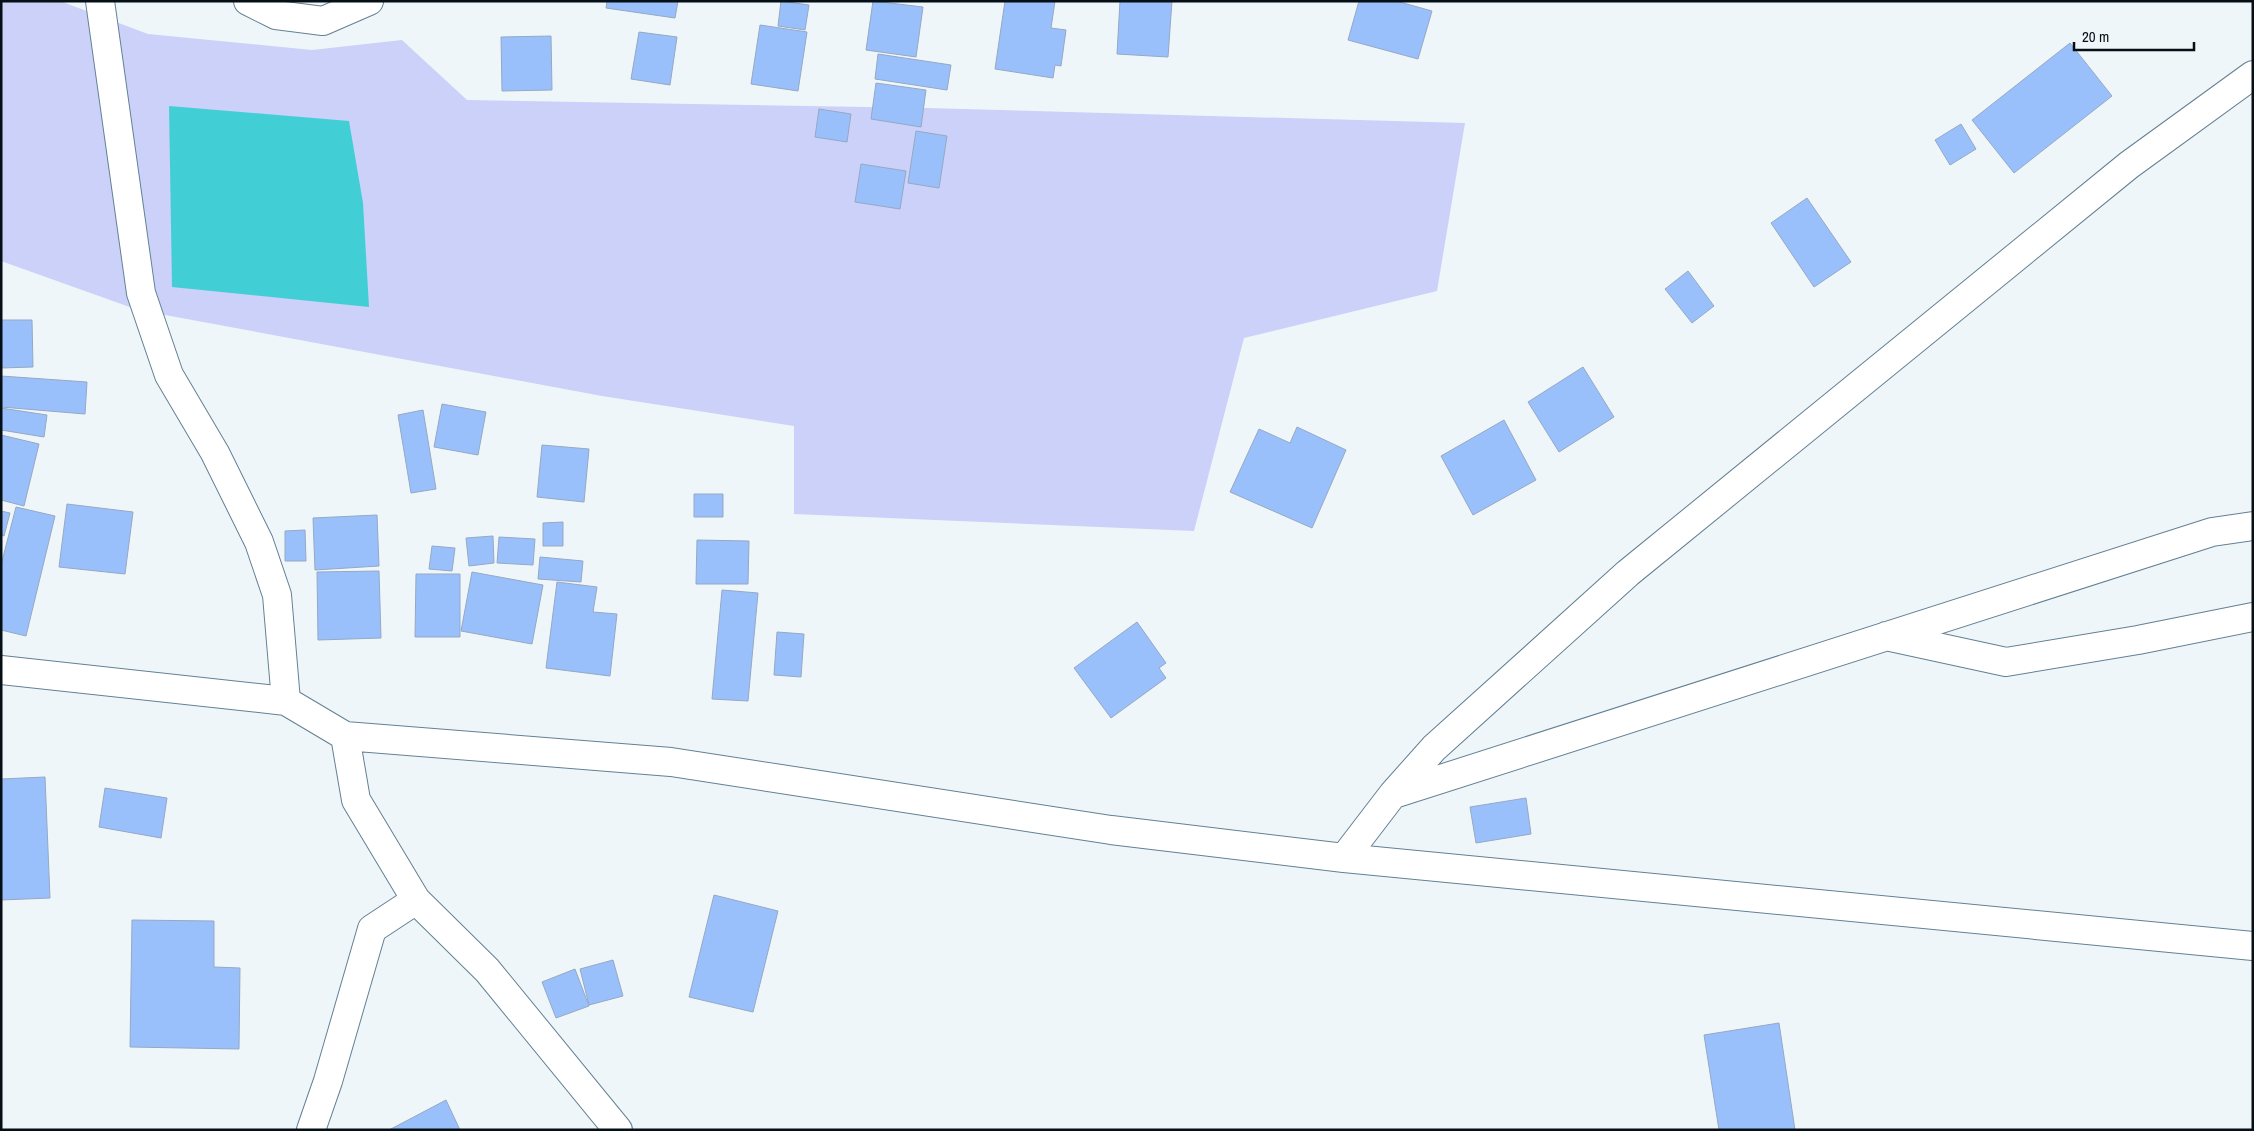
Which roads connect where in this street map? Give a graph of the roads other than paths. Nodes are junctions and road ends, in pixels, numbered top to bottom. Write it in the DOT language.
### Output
graph roads {
  1 [pos="100,1"];
  2 [pos="248,1"];
  3 [pos="368,1"];
  4 [pos="2253,74"];
  5 [pos="2253,526"];
  6 [pos="2253,617"];
  7 [pos="1884,636"];
  8 [pos="1,670"];
  9 [pos="286,701"];
  10 [pos="345,736"];
  11 [pos="1393,794"];
  12 [pos="1344,858"];
  13 [pos="416,900"];
  14 [pos="2253,946"];
  15 [pos="311,1130"];
  16 [pos="618,1130"];
  1 -- 9 [label="street"];
  2 -- 3 [label="street"];
  4 -- 11 [label="street"];
  5 -- 7 [label="street"];
  6 -- 7 [label="street"];
  7 -- 11 [label="street"];
  8 -- 9 [label="street"];
  9 -- 10 [label="street"];
  10 -- 12 [label="street"];
  10 -- 13 [label="street"];
  11 -- 12 [label="street"];
  12 -- 14 [label="street"];
  13 -- 15 [label="street"];
  13 -- 16 [label="street"];
}
